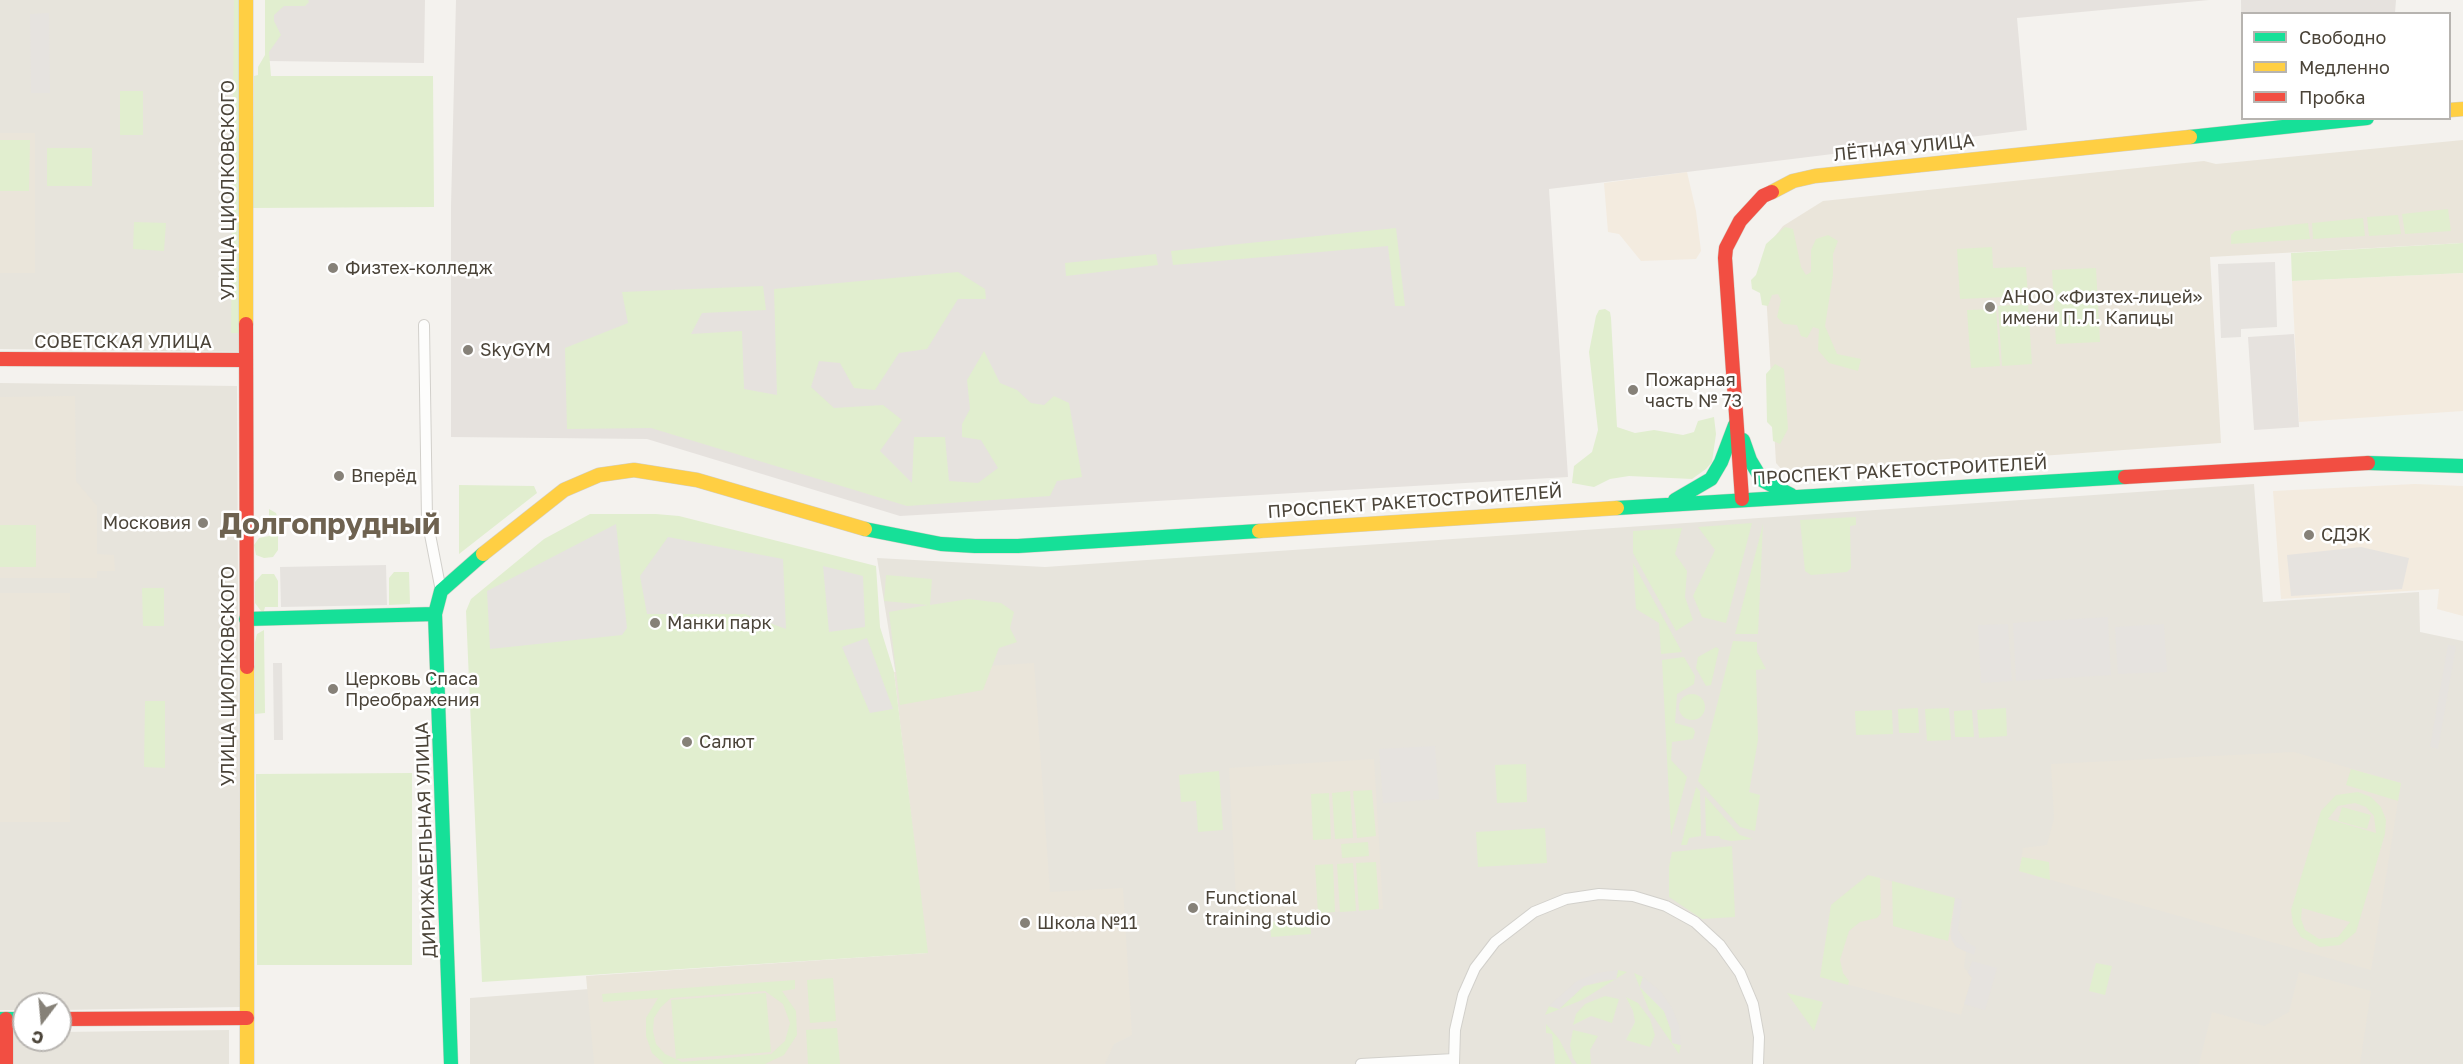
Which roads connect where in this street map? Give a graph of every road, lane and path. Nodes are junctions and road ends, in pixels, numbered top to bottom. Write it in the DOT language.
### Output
graph roads {
  1 [pos="246,0"];
  2 [pos="2348,120"];
  3 [pos="424,325"];
  4 [pos="0,359"];
  5 [pos="245,360"];
  6 [pos="1736,420"];
  7 [pos="2463,466"];
  8 [pos="1793,496"];
  9 [pos="1742,499"];
  10 [pos="1668,503"];
  11 [pos="441,591"];
  12 [pos="435,614"];
  13 [pos="246,619"];
  14 [pos="247,1017"];
  15 [pos="3,1019"];
  16 [pos="72,1019"];
  17 [pos="1454,1061"];
  18 [pos="6,1064"];
  19 [pos="247,1064"];
  20 [pos="451,1064"];
  21 [pos="1361,1064"];
  22 [pos="1758,1064"];
  1 -- 5 [label="street, УЛИЦА ЦИОЛКОВСКОГО"];
  2 -- 6 [label="street, ЛЁТНАЯ УЛИЦА"];
  3 -- 11 [label="street"];
  4 -- 5 [label="street, СОВЕТСКАЯ УЛИЦА"];
  5 -- 13 [label="street, УЛИЦА ЦИОЛКОВСКОГО"];
  6 -- 8 [label="street"];
  6 -- 9 [label="street, ЛЁТНАЯ УЛИЦА"];
  6 -- 10 [label="street"];
  7 -- 8 [label="street, ПРОСПЕКТ РАКЕТОСТРОИТЕЛЕЙ"];
  8 -- 9 [label="street, ПРОСПЕКТ РАКЕТОСТРОИТЕЛЕЙ"];
  9 -- 10 [label="street, ПРОСПЕКТ РАКЕТОСТРОИТЕЛЕЙ"];
  10 -- 11 [label="street, ПРОСПЕКТ РАКЕТОСТРОИТЕЛЕЙ"];
  11 -- 12 [label="street"];
  12 -- 13 [label="street"];
  12 -- 20 [label="street, ДИРИЖАБЕЛЬНАЯ УЛИЦА"];
  13 -- 14 [label="street, УЛИЦА ЦИОЛКОВСКОГО"];
  14 -- 16 [label="street"];
  14 -- 19 [label="street, УЛИЦА ЦИОЛКОВСКОГО"];
  15 -- 18 [label="street"];
  17 -- 21 [label="street"];
  17 -- 22 [label="street"];
}
